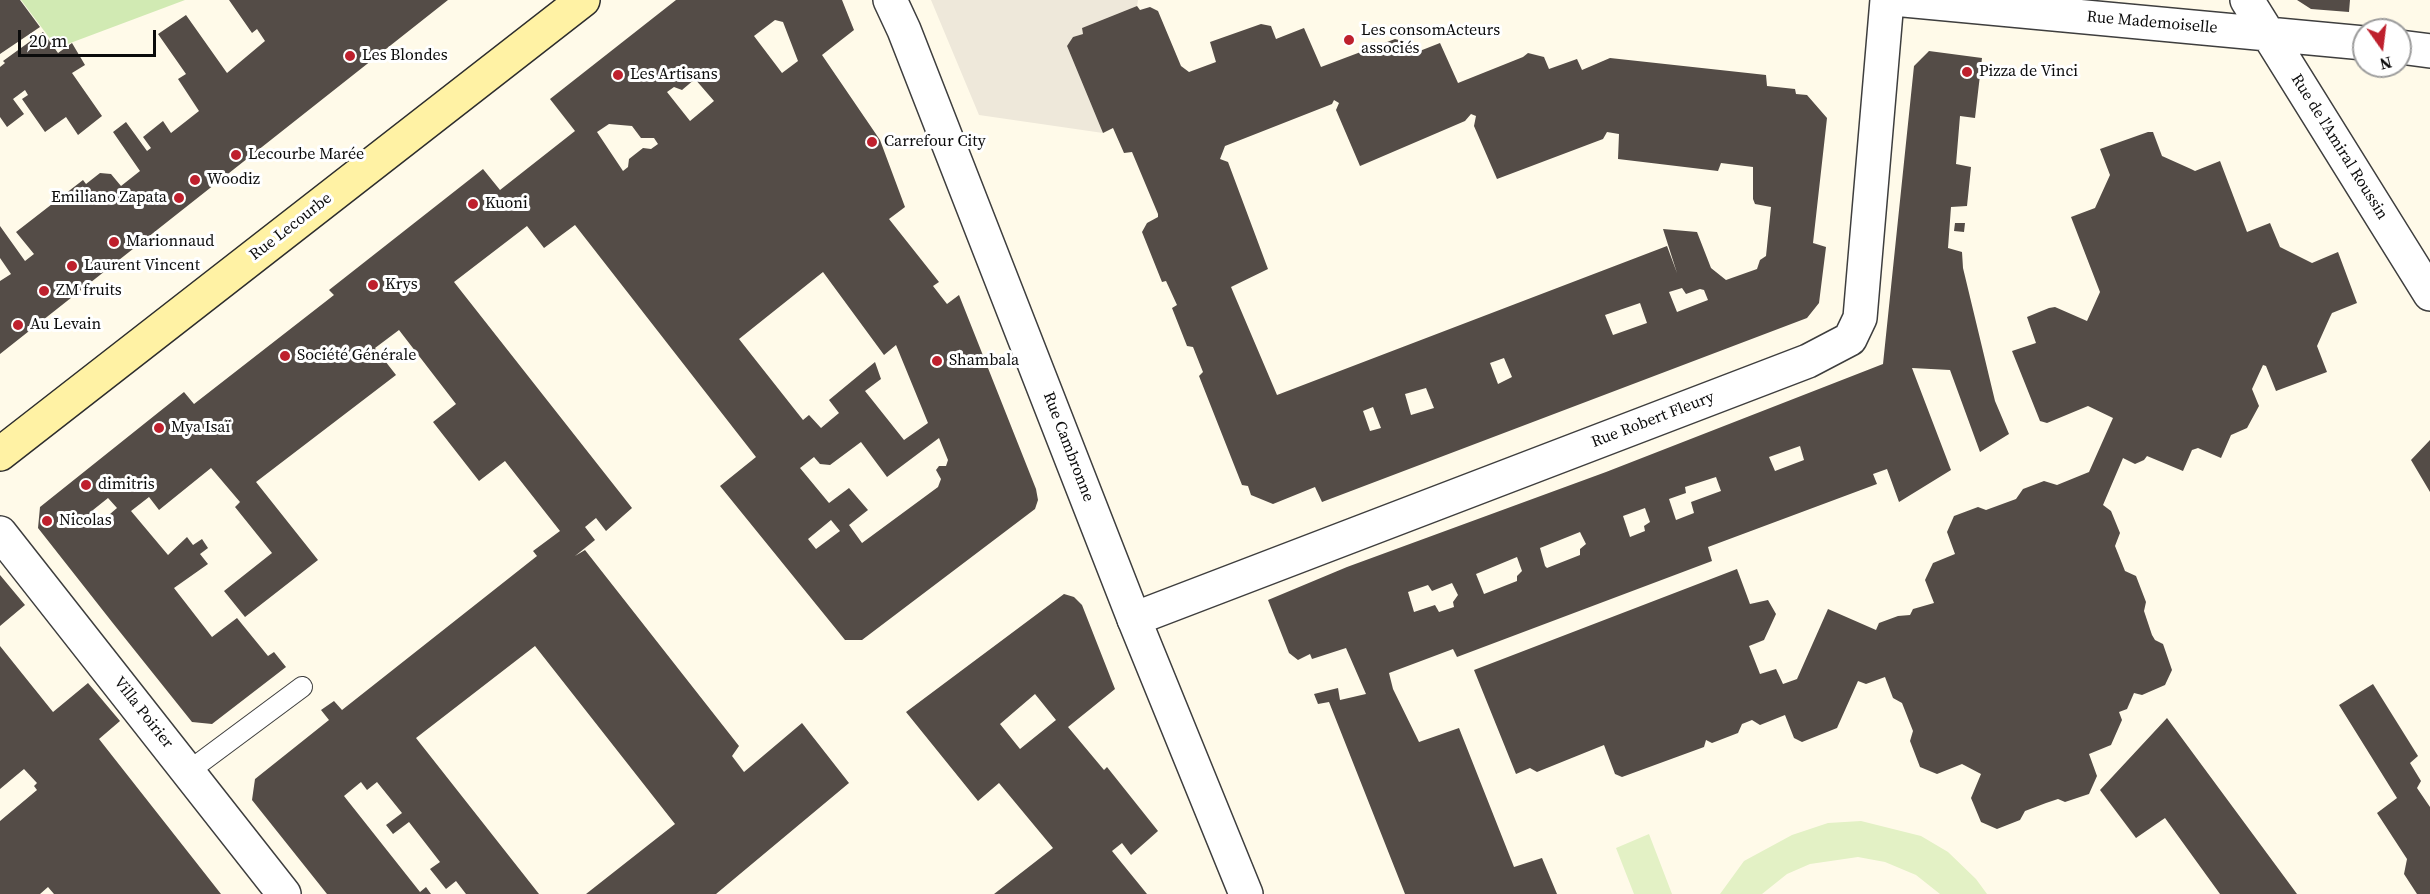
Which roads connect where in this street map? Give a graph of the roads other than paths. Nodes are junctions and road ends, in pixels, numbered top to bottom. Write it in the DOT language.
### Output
graph roads {
  1 [pos="583,0"];
  2 [pos="890,0"];
  3 [pos="1887,0"];
  4 [pos="1904,0"];
  5 [pos="2247,0"];
  6 [pos="2268,33"];
  7 [pos="2352,42"];
  8 [pos="2412,49"];
  9 [pos="2430,51"];
  10 [pos="2430,294"];
  11 [pos="0,454"];
  12 [pos="0,533"];
  13 [pos="1134,619"];
  14 [pos="302,687"];
  15 [pos="189,771"];
  16 [pos="284,894"];
  17 [pos="1246,894"];
  1 -- 11 [label="main road, Rue Lecourbe"];
  2 -- 13 [label="street, Rue Cambronne"];
  3 -- 13 [label="street, Rue Robert Fleury"];
  4 -- 6 [label="street, Rue Mademoiselle"];
  5 -- 6 [label="street, Rue de l'Amiral Roussin"];
  6 -- 7 [label="street, Rue Mademoiselle"];
  6 -- 10 [label="street, Rue de l'Amiral Roussin"];
  8 -- 9 [label="street"];
  12 -- 15 [label="street, Villa Poirier"];
  13 -- 17 [label="street, Rue Cambronne"];
  14 -- 15 [label="lane"];
  15 -- 16 [label="street, Villa Poirier"];
}
